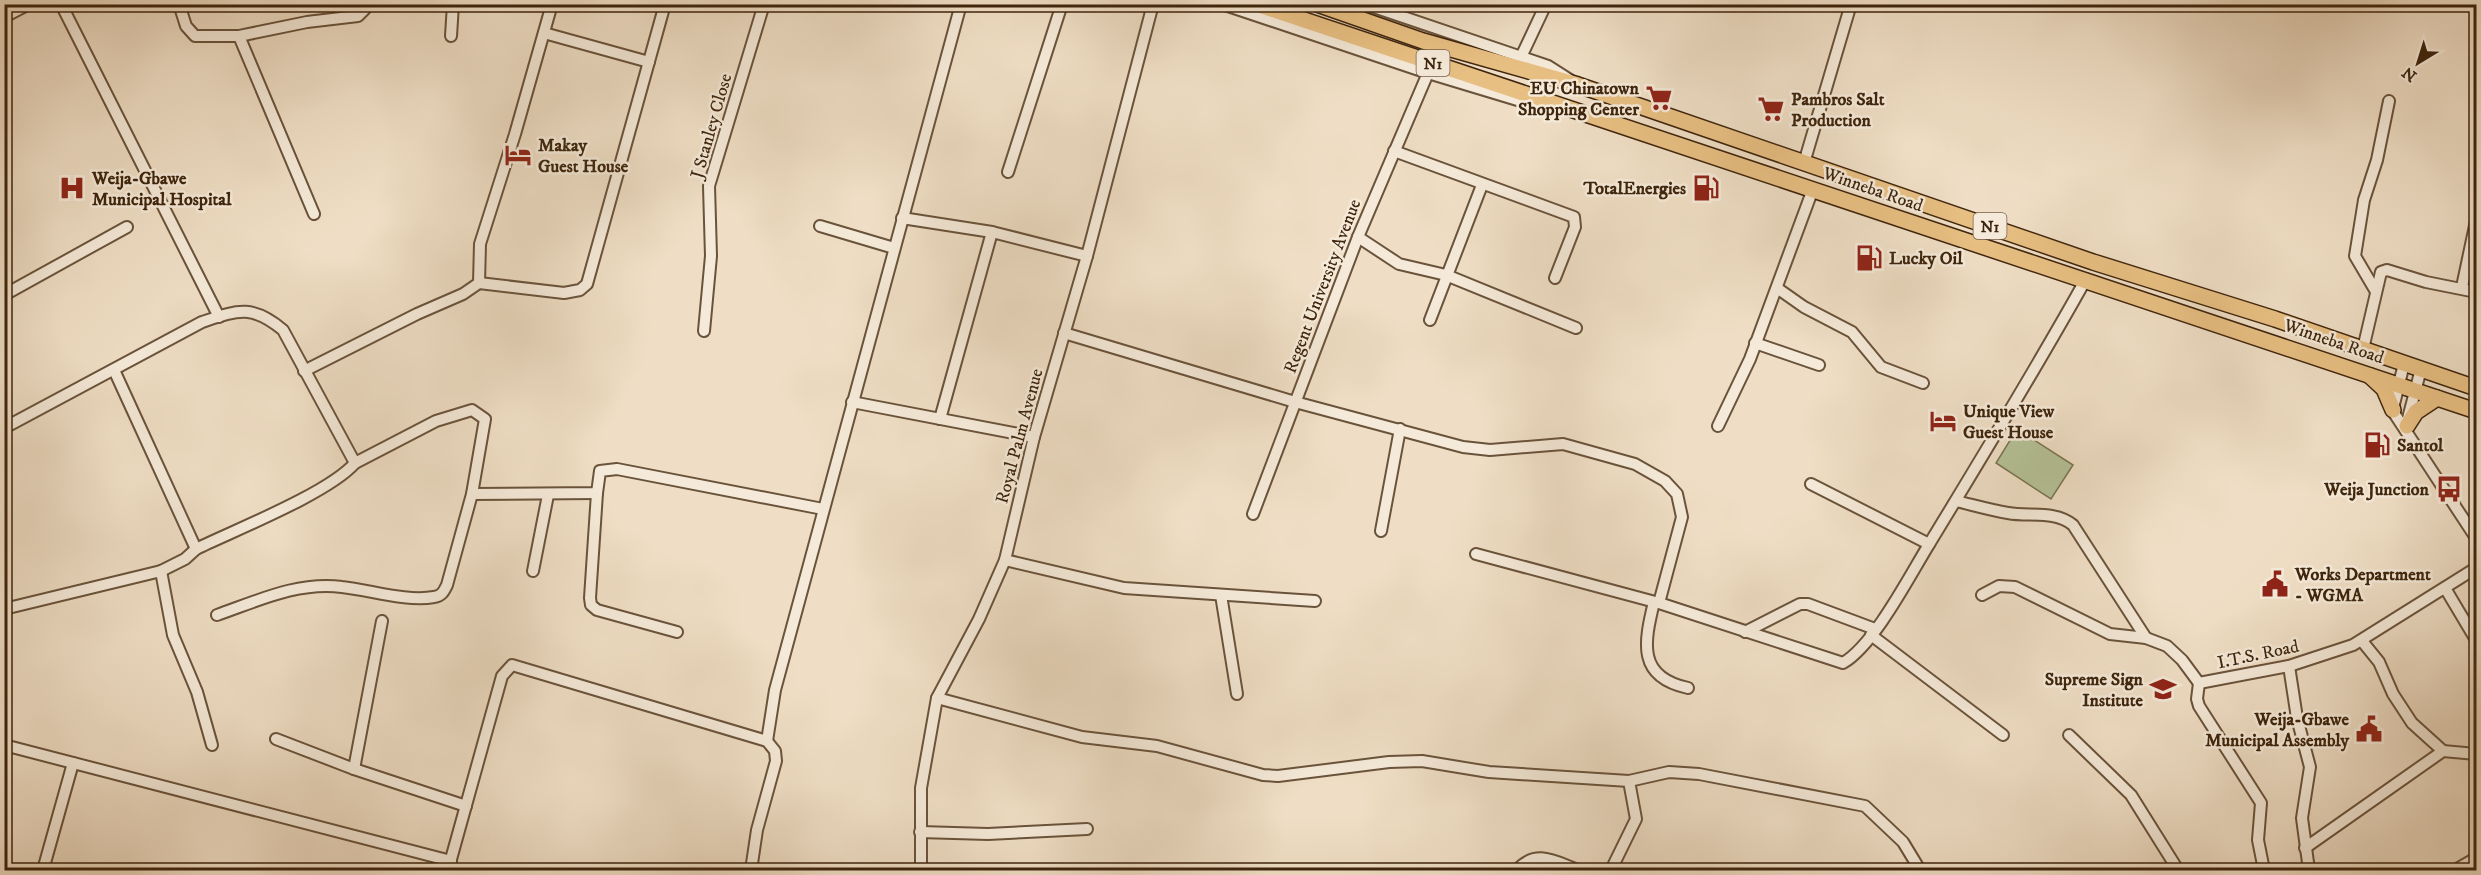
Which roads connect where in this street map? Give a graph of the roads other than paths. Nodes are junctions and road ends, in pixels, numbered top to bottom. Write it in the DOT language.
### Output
graph roads {
  1 [pos="28,4"];
  2 [pos="61,4"];
  3 [pos="178,4"];
  4 [pos="365,4"];
  5 [pos="453,4"];
  6 [pos="552,4"];
  7 [pos="665,4"];
  8 [pos="764,4"];
  9 [pos="961,4"];
  10 [pos="1062,4"];
  11 [pos="1153,4"];
  12 [pos="1222,4"];
  13 [pos="1256,4"];
  14 [pos="1317,4"];
  15 [pos="1365,4"];
  16 [pos="1546,4"];
  17 [pos="1851,4"];
  18 [pos="4,17"];
  19 [pos="544,33"];
  20 [pos="239,36"];
  21 [pos="451,36"];
  22 [pos="1521,57"];
  23 [pos="649,62"];
  24 [pos="1428,73"];
  25 [pos="1578,85"];
  26 [pos="2389,101"];
  27 [pos="1576,110"];
  28 [pos="1394,151"];
  29 [pos="1804,163"];
  30 [pos="1008,172"];
  31 [pos="1482,185"];
  32 [pos="1813,189"];
  33 [pos="1925,204"];
  34 [pos="314,214"];
  35 [pos="902,218"];
  36 [pos="2476,221"];
  37 [pos="820,226"];
  38 [pos="127,227"];
  39 [pos="1923,228"];
  40 [pos="992,232"];
  41 [pos="1358,237"];
  42 [pos="894,248"];
  43 [pos="1087,256"];
  44 [pos="1446,275"];
  45 [pos="1555,278"];
  46 [pos="2086,279"];
  47 [pos="479,283"];
  48 [pos="2462,287"];
  49 [pos="1777,288"];
  50 [pos="2375,290"];
  51 [pos="2476,292"];
  52 [pos="4,295"];
  53 [pos="219,317"];
  54 [pos="1430,320"];
  55 [pos="1576,328"];
  56 [pos="704,331"];
  57 [pos="1064,333"];
  58 [pos="1755,344"];
  59 [pos="2363,349"];
  60 [pos="2404,364"];
  61 [pos="1819,365"];
  62 [pos="2421,369"];
  63 [pos="114,370"];
  64 [pos="304,371"];
  65 [pos="2366,372"];
  66 [pos="1923,382"];
  67 [pos="2407,386"];
  68 [pos="2476,387"];
  69 [pos="2437,398"];
  70 [pos="852,402"];
  71 [pos="1295,402"];
  72 [pos="2393,410"];
  73 [pos="2476,411"];
  74 [pos="940,419"];
  75 [pos="1718,426"];
  76 [pos="4,428"];
  77 [pos="1400,429"];
  78 [pos="2407,430"];
  79 [pos="1034,438"];
  80 [pos="355,463"];
  81 [pos="1811,484"];
  82 [pos="597,493"];
  83 [pos="472,494"];
  84 [pos="548,495"];
  85 [pos="1956,501"];
  86 [pos="823,509"];
  87 [pos="1253,514"];
  88 [pos="1382,531"];
  89 [pos="2476,538"];
  90 [pos="1929,544"];
  91 [pos="196,549"];
  92 [pos="1476,554"];
  93 [pos="1005,560"];
  94 [pos="2476,568"];
  95 [pos="161,571"];
  96 [pos="533,571"];
  97 [pos="2445,588"];
  98 [pos="1221,595"];
  99 [pos="1982,595"];
  100 [pos="1315,601"];
  101 [pos="1657,603"];
  102 [pos="4,609"];
  103 [pos="217,615"];
  104 [pos="382,621"];
  105 [pos="1745,632"];
  106 [pos="1873,632"];
  107 [pos="677,633"];
  108 [pos="2146,638"];
  109 [pos="2476,640"];
  110 [pos="2362,641"];
  111 [pos="2289,666"];
  112 [pos="2199,683"];
  113 [pos="1688,688"];
  114 [pos="1238,694"];
  115 [pos="937,698"];
  116 [pos="2003,735"];
  117 [pos="2069,735"];
  118 [pos="276,739"];
  119 [pos="767,741"];
  120 [pos="212,745"];
  121 [pos="4,746"];
  122 [pos="2443,751"];
  123 [pos="2476,754"];
  124 [pos="73,763"];
  125 [pos="354,769"];
  126 [pos="1629,781"];
  127 [pos="466,806"];
  128 [pos="1087,829"];
  129 [pos="920,832"];
  130 [pos="2305,848"];
  131 [pos="2476,858"];
  132 [pos="449,866"];
  133 [pos="43,870"];
  134 [pos="751,870"];
  135 [pos="921,870"];
  136 [pos="1517,870"];
  137 [pos="1578,870"];
  138 [pos="1611,870"];
  139 [pos="1920,870"];
  140 [pos="2178,870"];
  141 [pos="2264,870"];
  142 [pos="2309,870"];
  143 [pos="2455,870"];
  1 -- 18 [label="street"];
  2 -- 53 [label="street"];
  3 -- 20 [label="street"];
  4 -- 20 [label="street"];
  5 -- 21 [label="street"];
  6 -- 19 [label="street"];
  7 -- 23 [label="street"];
  8 -- 56 [label="street, J Stanley Close"];
  9 -- 35 [label="street"];
  10 -- 30 [label="street"];
  11 -- 43 [label="street, Royal Palm Avenue"];
  12 -- 24 [label="street"];
  13 -- 27 [label="highway, Winneba Road / N1"];
  14 -- 25 [label="highway, Winneba Road / N1"];
  15 -- 22 [label="street"];
  16 -- 22 [label="street"];
  17 -- 29 [label="street"];
  19 -- 23 [label="street"];
  19 -- 47 [label="street"];
  20 -- 34 [label="street"];
  22 -- 25 [label="street"];
  23 -- 47 [label="street"];
  24 -- 27 [label="street"];
  24 -- 28 [label="street, Regent University Avenue"];
  25 -- 29 [label="highway, Winneba Road / N1"];
  26 -- 50 [label="street"];
  27 -- 32 [label="highway, Winneba Road / N1"];
  28 -- 31 [label="street"];
  28 -- 41 [label="street, Regent University Avenue"];
  29 -- 33 [label="highway, Winneba Road / N1"];
  31 -- 44 [label="street"];
  31 -- 45 [label="street"];
  32 -- 39 [label="highway, Winneba Road / N1"];
  32 -- 49 [label="street"];
  33 -- 39 [label="highway"];
  33 -- 59 [label="highway, Winneba Road / N1"];
  35 -- 40 [label="street"];
  35 -- 42 [label="street"];
  36 -- 48 [label="street"];
  37 -- 42 [label="street"];
  38 -- 52 [label="street"];
  39 -- 46 [label="highway, Winneba Road / N1"];
  40 -- 43 [label="street"];
  40 -- 74 [label="street"];
  41 -- 44 [label="street"];
  41 -- 71 [label="street, Regent University Avenue"];
  42 -- 70 [label="street"];
  43 -- 57 [label="street, Royal Palm Avenue"];
  44 -- 54 [label="street"];
  44 -- 55 [label="street"];
  46 -- 65 [label="highway, Winneba Road / N1"];
  46 -- 85 [label="street"];
  47 -- 64 [label="street"];
  48 -- 50 [label="street"];
  48 -- 51 [label="street"];
  49 -- 58 [label="street"];
  49 -- 66 [label="street"];
  50 -- 59 [label="street"];
  53 -- 63 [label="street"];
  53 -- 64 [label="street"];
  57 -- 71 [label="street"];
  57 -- 79 [label="street, Royal Palm Avenue"];
  58 -- 61 [label="street"];
  58 -- 75 [label="street"];
  59 -- 60 [label="highway, Winneba Road / N1"];
  60 -- 62 [label="highway, Winneba Road / N1"];
  60 -- 67 [label="street"];
  62 -- 67 [label="street"];
  62 -- 68 [label="highway, Winneba Road / N1"];
  63 -- 76 [label="street"];
  63 -- 91 [label="street"];
  64 -- 80 [label="street"];
  65 -- 67 [label="highway, Winneba Road / N1"];
  65 -- 72 [label="highway"];
  67 -- 69 [label="highway, Winneba Road / N1"];
  67 -- 72 [label="street"];
  67 -- 78 [label="street"];
  69 -- 73 [label="highway, Winneba Road / N1"];
  69 -- 78 [label="highway"];
  70 -- 74 [label="street"];
  70 -- 86 [label="street"];
  71 -- 77 [label="street"];
  71 -- 87 [label="street, Regent University Avenue"];
  72 -- 78 [label="street"];
  74 -- 79 [label="street"];
  77 -- 88 [label="street"];
  77 -- 101 [label="street"];
  78 -- 89 [label="street"];
  79 -- 93 [label="street, Royal Palm Avenue"];
  80 -- 83 [label="street"];
  80 -- 91 [label="street"];
  81 -- 90 [label="street"];
  82 -- 84 [label="street"];
  82 -- 86 [label="street"];
  82 -- 107 [label="street"];
  83 -- 84 [label="street"];
  83 -- 103 [label="street"];
  84 -- 96 [label="street"];
  85 -- 90 [label="street"];
  85 -- 108 [label="street"];
  86 -- 119 [label="street"];
  90 -- 106 [label="street"];
  91 -- 95 [label="street"];
  92 -- 101 [label="street"];
  93 -- 98 [label="street"];
  93 -- 115 [label="street, Royal Palm Avenue"];
  94 -- 97 [label="street, I.T.S. Road"];
  95 -- 102 [label="street"];
  95 -- 120 [label="street"];
  97 -- 109 [label="street"];
  97 -- 110 [label="street, I.T.S. Road"];
  98 -- 100 [label="street"];
  98 -- 114 [label="street"];
  99 -- 108 [label="street, I.T.S. Road"];
  101 -- 105 [label="street"];
  101 -- 113 [label="street"];
  104 -- 125 [label="street"];
  105 -- 106 [label="street"];
  105 -- 106 [label="street"];
  106 -- 116 [label="street"];
  108 -- 112 [label="street, I.T.S. Road"];
  110 -- 111 [label="street, I.T.S. Road"];
  110 -- 122 [label="street"];
  111 -- 112 [label="street, I.T.S. Road"];
  111 -- 130 [label="street"];
  112 -- 141 [label="street"];
  115 -- 126 [label="street"];
  115 -- 129 [label="street, Royal Palm Avenue"];
  117 -- 140 [label="street"];
  118 -- 125 [label="street"];
  119 -- 127 [label="street"];
  119 -- 134 [label="street"];
  121 -- 124 [label="street"];
  122 -- 123 [label="street"];
  122 -- 130 [label="street"];
  124 -- 132 [label="street"];
  124 -- 133 [label="street"];
  125 -- 127 [label="street"];
  126 -- 138 [label="street"];
  126 -- 139 [label="street"];
  127 -- 132 [label="street"];
  128 -- 129 [label="street"];
  129 -- 135 [label="street, Royal Palm Avenue"];
  130 -- 142 [label="street"];
  131 -- 143 [label="street"];
  136 -- 137 [label="street"];
}
